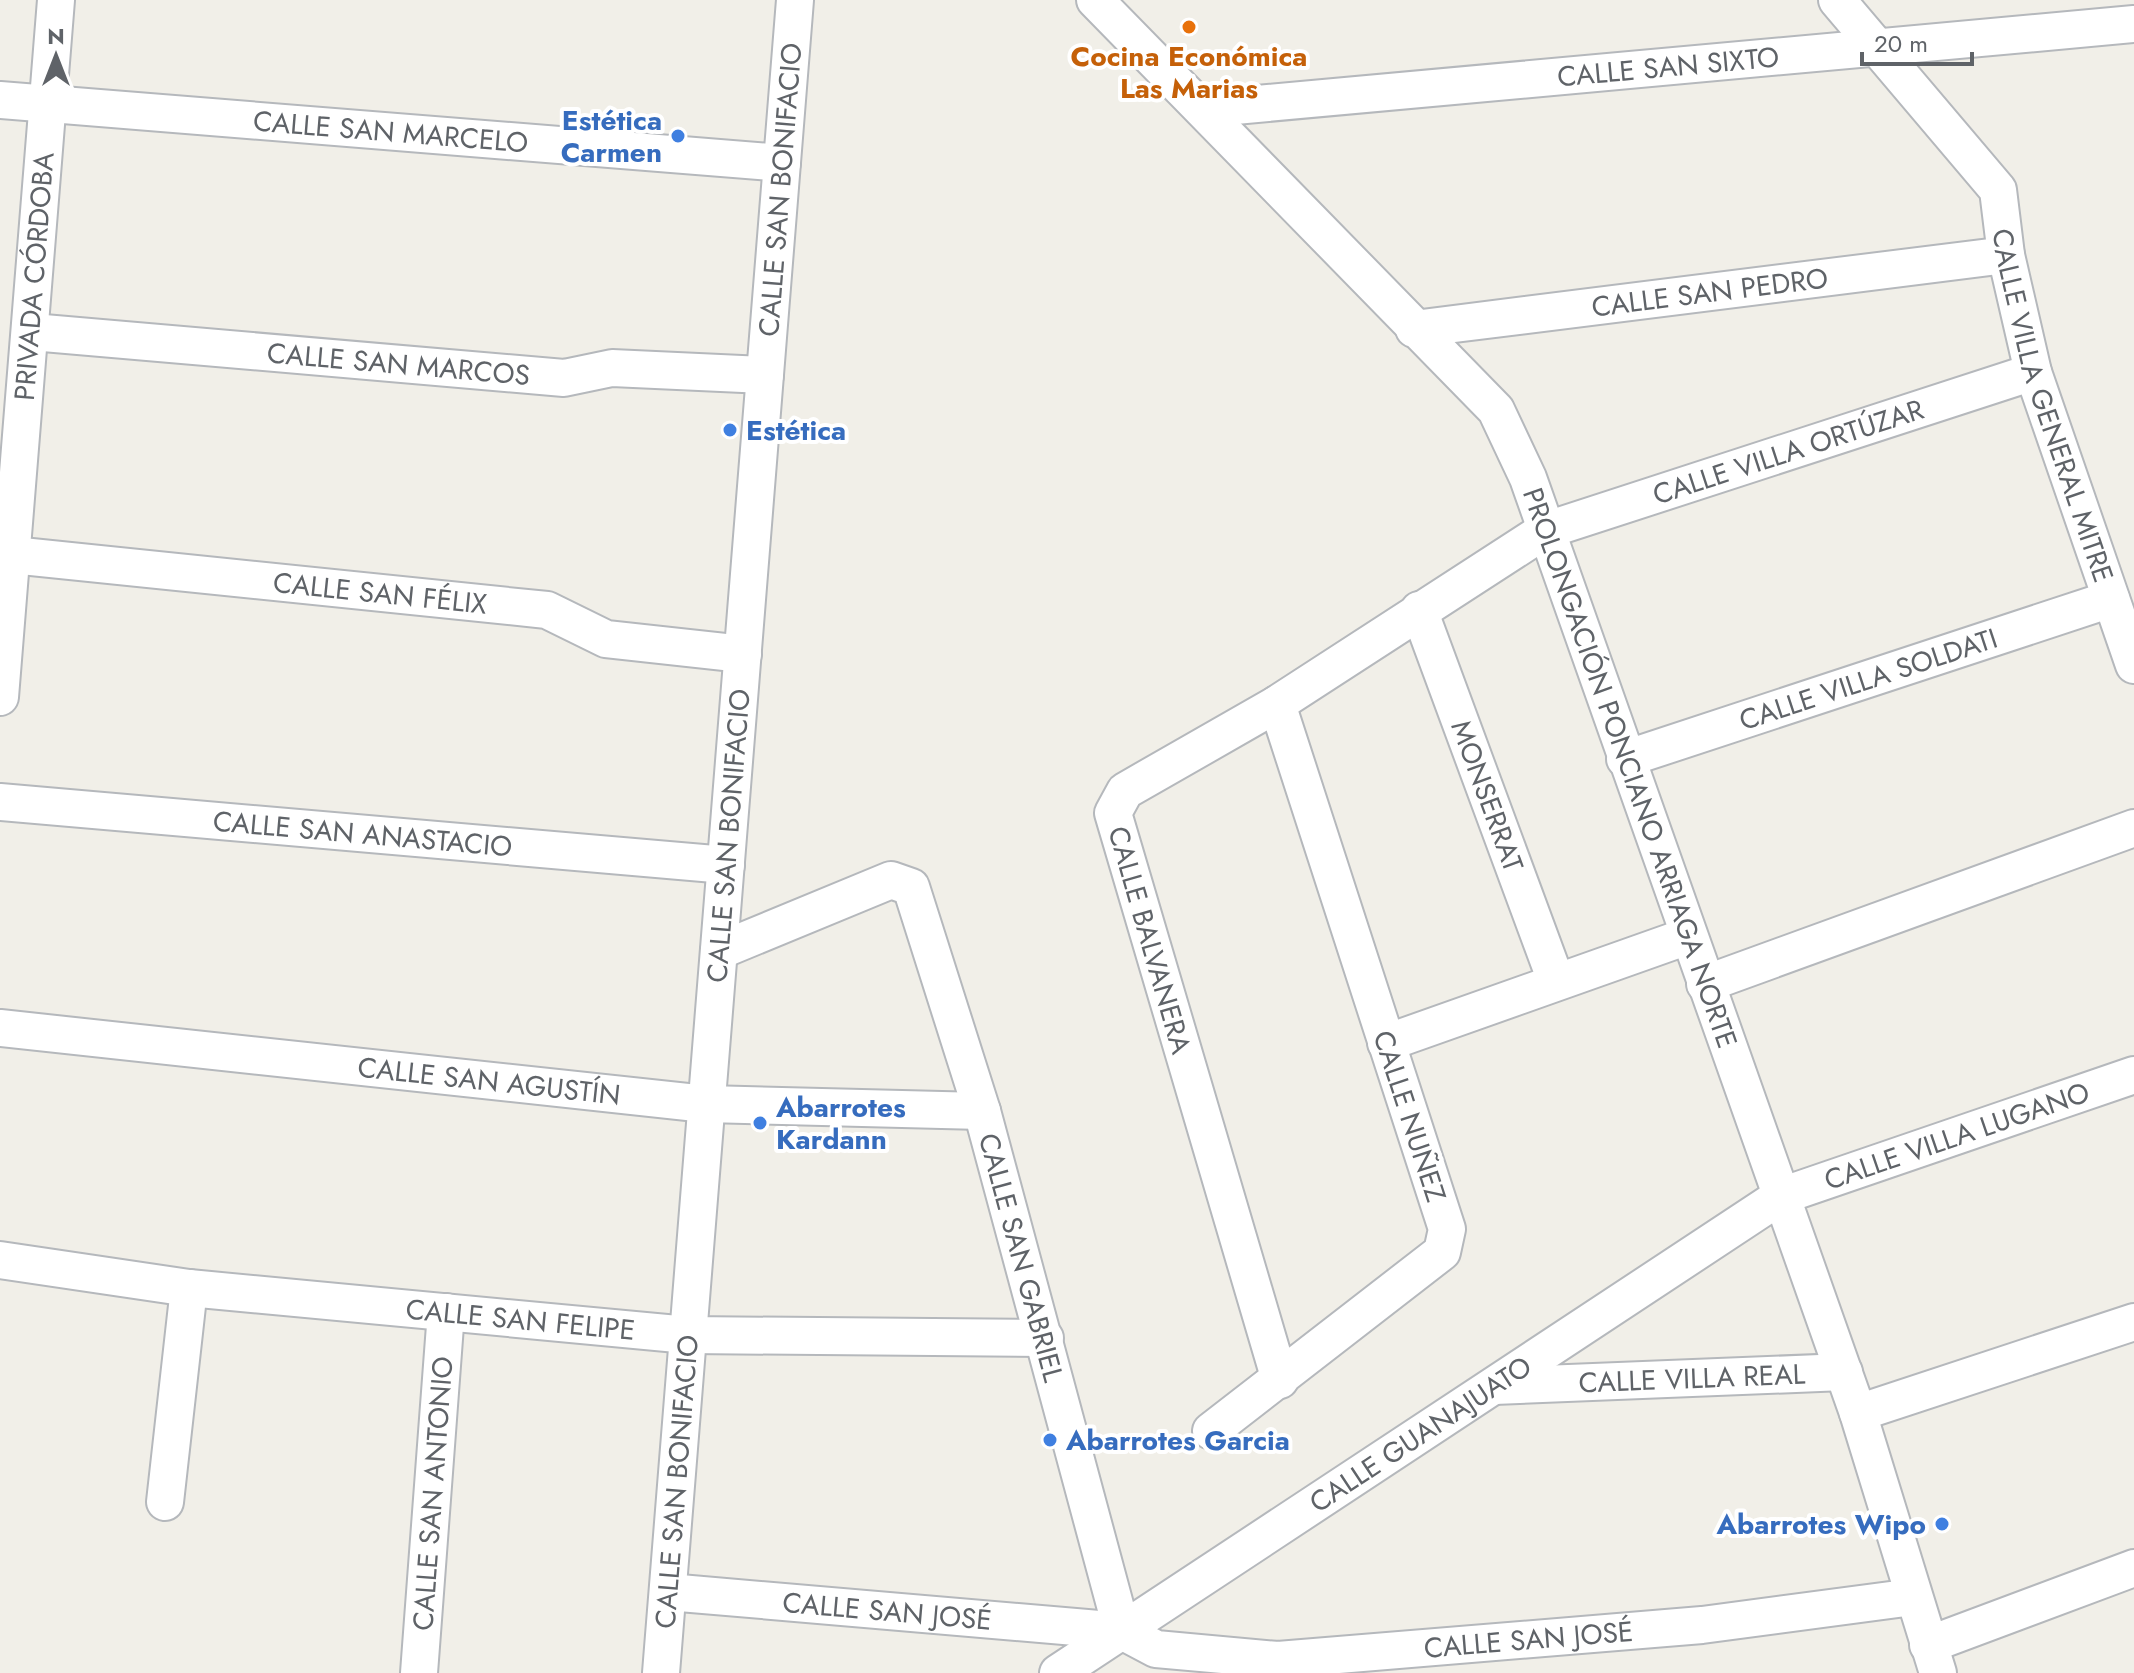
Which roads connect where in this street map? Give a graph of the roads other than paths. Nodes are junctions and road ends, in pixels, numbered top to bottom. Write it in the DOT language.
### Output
graph roads {
  1 [pos="56,0"];
  2 [pos="795,0"];
  3 [pos="1095,0"];
  4 [pos="1837,0"];
  5 [pos="2134,24"];
  6 [pos="1877,48"];
  7 [pos="0,100"];
  8 [pos="50,104"];
  9 [pos="1202,109"];
  10 [pos="782,163"];
  11 [pos="2006,255"];
  12 [pos="1414,329"];
  13 [pos="32,332"];
  14 [pos="2033,372"];
  15 [pos="765,375"];
  16 [pos="1544,531"];
  17 [pos="7,572"];
  18 [pos="2111,599"];
  19 [pos="1419,610"];
  20 [pos="743,654"];
  21 [pos="2134,665"];
  22 [pos="0,697"];
  23 [pos="1277,704"];
  24 [pos="1625,759"];
  25 [pos="0,802"];
  26 [pos="2134,828"];
  27 [pos="726,865"];
  28 [pos="1688,936"];
  29 [pos="719,951"];
  30 [pos="1556,981"];
  31 [pos="1705,984"];
  32 [pos="0,1028"];
  33 [pos="1386,1043"];
  34 [pos="2134,1075"];
  35 [pos="706,1104"];
  36 [pos="982,1111"];
  37 [pos="1781,1196"];
  38 [pos="0,1260"];
  39 [pos="189,1288"];
  40 [pos="446,1312"];
  41 [pos="2134,1322"];
  42 [pos="688,1335"];
  43 [pos="1045,1338"];
  44 [pos="1844,1372"];
  45 [pos="1280,1380"];
  46 [pos="1493,1386"];
  47 [pos="1858,1413"];
  48 [pos="1211,1431"];
  49 [pos="165,1502"];
  50 [pos="2134,1568"];
  51 [pos="668,1592"];
  52 [pos="1913,1597"];
  53 [pos="1122,1631"];
  54 [pos="1933,1659"];
  55 [pos="419,1673"];
  56 [pos="661,1673"];
  57 [pos="1058,1673"];
  1 -- 8 [label="street, PRIVADA CÓRDOBA"];
  2 -- 10 [label="street, CALLE SAN BONIFACIO"];
  3 -- 9 [label="street, PROLONGACIÓN PONCIANO ARRIAGA NORTE"];
  4 -- 6 [label="street"];
  5 -- 6 [label="street, CALLE SAN SIXTO"];
  6 -- 9 [label="street, CALLE SAN SIXTO"];
  6 -- 11 [label="street, CALLE VILLA GENERAL MITRE"];
  7 -- 8 [label="street, CALLE SAN MARCELO"];
  8 -- 10 [label="street, CALLE SAN MARCELO"];
  8 -- 13 [label="street, PRIVADA CÓRDOBA"];
  9 -- 12 [label="street, PROLONGACIÓN PONCIANO ARRIAGA NORTE"];
  10 -- 15 [label="street, CALLE SAN BONIFACIO"];
  11 -- 12 [label="street, CALLE SAN PEDRO"];
  11 -- 14 [label="street, CALLE VILLA GENERAL MITRE"];
  12 -- 16 [label="street, PROLONGACIÓN PONCIANO ARRIAGA NORTE"];
  13 -- 15 [label="street, CALLE SAN MARCOS"];
  13 -- 17 [label="street, PRIVADA CÓRDOBA"];
  14 -- 16 [label="street, CALLE VILLA ORTÚZAR"];
  14 -- 18 [label="street, CALLE VILLA GENERAL MITRE"];
  15 -- 20 [label="street, CALLE SAN BONIFACIO"];
  16 -- 19 [label="street, CALLE BALVANERA"];
  16 -- 24 [label="street, PROLONGACIÓN PONCIANO ARRIAGA NORTE"];
  17 -- 20 [label="street, CALLE SAN FÉLIX"];
  17 -- 22 [label="street, PRIVADA CÓRDOBA"];
  18 -- 21 [label="street, CALLE VILLA GENERAL MITRE"];
  18 -- 24 [label="street, CALLE VILLA SOLDATI"];
  19 -- 23 [label="street, CALLE BALVANERA"];
  19 -- 30 [label="street, MONSERRAT"];
  20 -- 27 [label="street, CALLE SAN BONIFACIO"];
  23 -- 33 [label="street, CALLE NUÑEZ"];
  23 -- 45 [label="street, CALLE BALVANERA"];
  24 -- 28 [label="street, PROLONGACIÓN PONCIANO ARRIAGA NORTE"];
  25 -- 27 [label="street, CALLE SAN ANASTACIO"];
  26 -- 31 [label="street"];
  27 -- 29 [label="street, CALLE SAN BONIFACIO"];
  28 -- 30 [label="street"];
  28 -- 31 [label="street, PROLONGACIÓN PONCIANO ARRIAGA NORTE"];
  29 -- 35 [label="street, CALLE SAN BONIFACIO"];
  29 -- 36 [label="street, CALLE SAN GABRIEL"];
  30 -- 33 [label="street"];
  31 -- 37 [label="street, PROLONGACIÓN PONCIANO ARRIAGA NORTE"];
  32 -- 35 [label="street, CALLE SAN AGUSTÍN"];
  33 -- 45 [label="street, CALLE NUÑEZ"];
  34 -- 37 [label="street, CALLE VILLA LUGANO"];
  35 -- 36 [label="street, CALLE SAN AGUSTÍN"];
  35 -- 42 [label="street, CALLE SAN BONIFACIO"];
  36 -- 43 [label="street, CALLE SAN GABRIEL"];
  37 -- 44 [label="street, PROLONGACIÓN PONCIANO ARRIAGA NORTE"];
  37 -- 46 [label="street, CALLE GUANAJUATO"];
  38 -- 39 [label="street, CALLE SAN FELIPE"];
  39 -- 40 [label="street, CALLE SAN FELIPE"];
  39 -- 49 [label="street"];
  40 -- 42 [label="street, CALLE SAN FELIPE"];
  40 -- 55 [label="street, CALLE SAN ANTONIO"];
  41 -- 47 [label="street"];
  42 -- 43 [label="street, CALLE SAN FELIPE"];
  42 -- 51 [label="street, CALLE SAN BONIFACIO"];
  43 -- 53 [label="street, CALLE SAN GABRIEL"];
  44 -- 46 [label="street, CALLE VILLA REAL"];
  44 -- 47 [label="street, PROLONGACIÓN PONCIANO ARRIAGA NORTE"];
  45 -- 48 [label="street, CALLE NUÑEZ"];
  46 -- 53 [label="street, CALLE GUANAJUATO"];
  47 -- 52 [label="street, PROLONGACIÓN PONCIANO ARRIAGA NORTE"];
  50 -- 54 [label="street"];
  51 -- 53 [label="street, CALLE SAN JOSÉ"];
  51 -- 56 [label="street, CALLE SAN BONIFACIO"];
  52 -- 53 [label="street, CALLE SAN JOSÉ"];
  52 -- 54 [label="street, PROLONGACIÓN PONCIANO ARRIAGA NORTE"];
  53 -- 57 [label="street, CALLE GUANAJUATO"];
}
